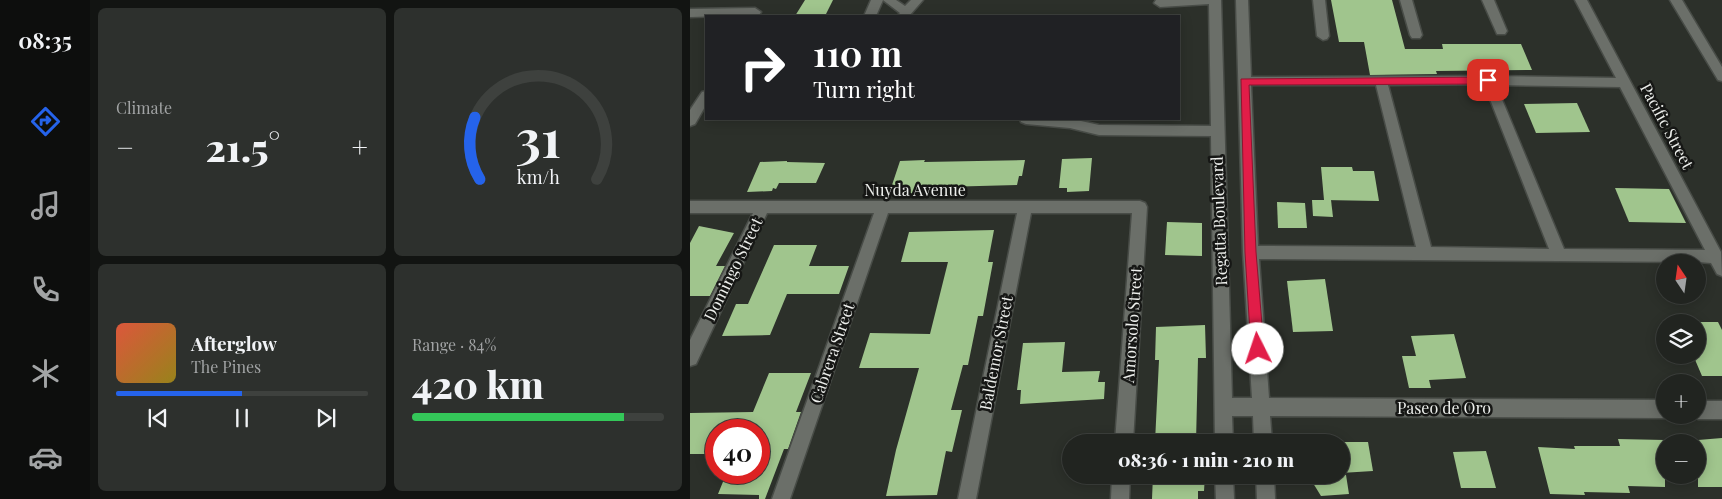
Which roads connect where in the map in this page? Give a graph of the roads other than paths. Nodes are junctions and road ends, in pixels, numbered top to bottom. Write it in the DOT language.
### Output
graph roads {
  1 [pos="762,0"];
  2 [pos="877,0"];
  3 [pos="889,0"];
  4 [pos="917,0"];
  5 [pos="1215,0"];
  6 [pos="1242,0"];
  7 [pos="1319,0"];
  8 [pos="1406,0"];
  9 [pos="1488,0"];
  10 [pos="1581,0"];
  11 [pos="1676,0"];
  12 [pos="1159,1"];
  13 [pos="690,13"];
  14 [pos="754,14"];
  15 [pos="904,14"];
  16 [pos="870,15"];
  17 [pos="1161,15"];
  18 [pos="1501,31"];
  19 [pos="1416,35"];
  20 [pos="1323,36"];
  21 [pos="1722,77"];
  22 [pos="1488,80"];
  23 [pos="1244,81"];
  24 [pos="1381,81"];
  25 [pos="1624,82"];
  26 [pos="700,99"];
  27 [pos="1032,120"];
  28 [pos="690,121"];
  29 [pos="1162,125"];
  30 [pos="1216,131"];
  31 [pos="690,207"];
  32 [pos="763,207"];
  33 [pos="883,207"];
  34 [pos="1025,207"];
  35 [pos="1140,207"];
  36 [pos="1251,252"];
  37 [pos="1425,254"];
  38 [pos="1559,255"];
  39 [pos="1719,263"];
  40 [pos="690,358"];
  41 [pos="1224,407"];
  42 [pos="1262,407"];
  43 [pos="1656,409"];
  44 [pos="1706,410"];
  45 [pos="1722,410"];
  46 [pos="1125,434"];
  47 [pos="1224,434"];
  48 [pos="1263,434"];
  49 [pos="1121,484"];
  50 [pos="1224,484"];
  51 [pos="1265,484"];
  52 [pos="781,499"];
  53 [pos="967,499"];
  54 [pos="1120,499"];
  55 [pos="1225,499"];
  56 [pos="1266,499"];
  1 -- 14 [label="street"];
  2 -- 16 [label="street"];
  3 -- 15 [label="street"];
  4 -- 15 [label="street"];
  5 -- 12 [label="street"];
  5 -- 30 [label="street, Regatta Boulevard"];
  6 -- 23 [label="street, Regatta Boulevard"];
  7 -- 20 [label="street"];
  8 -- 19 [label="street"];
  9 -- 18 [label="street"];
  10 -- 25 [label="street, Pacific Street"];
  11 -- 21 [label="street"];
  12 -- 17 [label="street"];
  13 -- 14 [label="street"];
  22 -- 24 [label="street"];
  22 -- 25 [label="street"];
  22 -- 38 [label="street"];
  23 -- 24 [label="street"];
  23 -- 36 [label="street, Regatta Boulevard"];
  24 -- 37 [label="street"];
  25 -- 39 [label="street, Pacific Street"];
  26 -- 28 [label="street"];
  27 -- 29 [label="street"];
  29 -- 30 [label="street"];
  30 -- 41 [label="street, Regatta Boulevard"];
  31 -- 32 [label="street, Nuyda Avenue"];
  32 -- 33 [label="street, Nuyda Avenue"];
  32 -- 40 [label="street, Domingo Street"];
  33 -- 34 [label="street, Nuyda Avenue"];
  33 -- 52 [label="street, Cabrera Street"];
  34 -- 35 [label="street, Nuyda Avenue"];
  34 -- 53 [label="street, Baldemor Street"];
  35 -- 46 [label="street, Amorsolo Street"];
  36 -- 37 [label="street"];
  36 -- 42 [label="street, Regatta Boulevard"];
  37 -- 38 [label="street"];
  38 -- 39 [label="street"];
  41 -- 42 [label="street, Paseo de Oro"];
  41 -- 47 [label="street, Regatta Boulevard"];
  42 -- 43 [label="street, Paseo de Oro"];
  42 -- 48 [label="street, Regatta Boulevard"];
  44 -- 45 [label="street"];
  49 -- 54 [label="street"];
  50 -- 55 [label="street"];
  51 -- 56 [label="street"];
}
